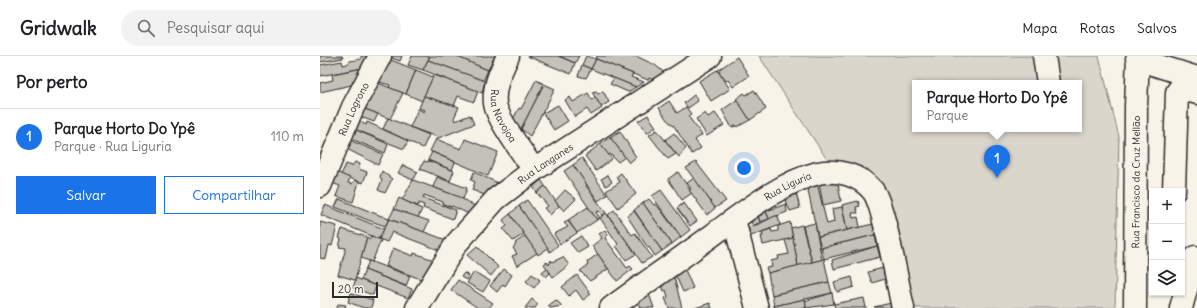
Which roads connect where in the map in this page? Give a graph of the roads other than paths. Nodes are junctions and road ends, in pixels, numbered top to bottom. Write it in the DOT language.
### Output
graph roads {
  1 [pos="380,56"];
  2 [pos="508,56"];
  3 [pos="710,56"];
  4 [pos="1044,56"];
  5 [pos="1137,58"];
  6 [pos="1197,78"];
  7 [pos="1048,80"];
  8 [pos="1197,93"];
  9 [pos="534,170"];
  10 [pos="320,186"];
  11 [pos="1174,188"];
  12 [pos="734,220"];
  13 [pos="1195,257"];
  14 [pos="417,308"];
  15 [pos="611,308"];
  16 [pos="757,308"];
  17 [pos="903,308"];
  18 [pos="1135,308"];
  19 [pos="1181,308"];
  1 -- 10 [label="street, Rua Logrono"];
  2 -- 9 [label="street, Rua Navojoa"];
  3 -- 9 [label="street, Rua Langanes"];
  4 -- 7 [label="street"];
  5 -- 6 [label="street"];
  5 -- 18 [label="street, Rua Francisco da Cruz Mellão"];
  8 -- 11 [label="street"];
  9 -- 14 [label="street, Rua Langanes"];
  12 -- 15 [label="street, Rua Liguria"];
  12 -- 16 [label="street"];
  12 -- 17 [label="street, Rua Liguria"];
  13 -- 19 [label="street"];
}
